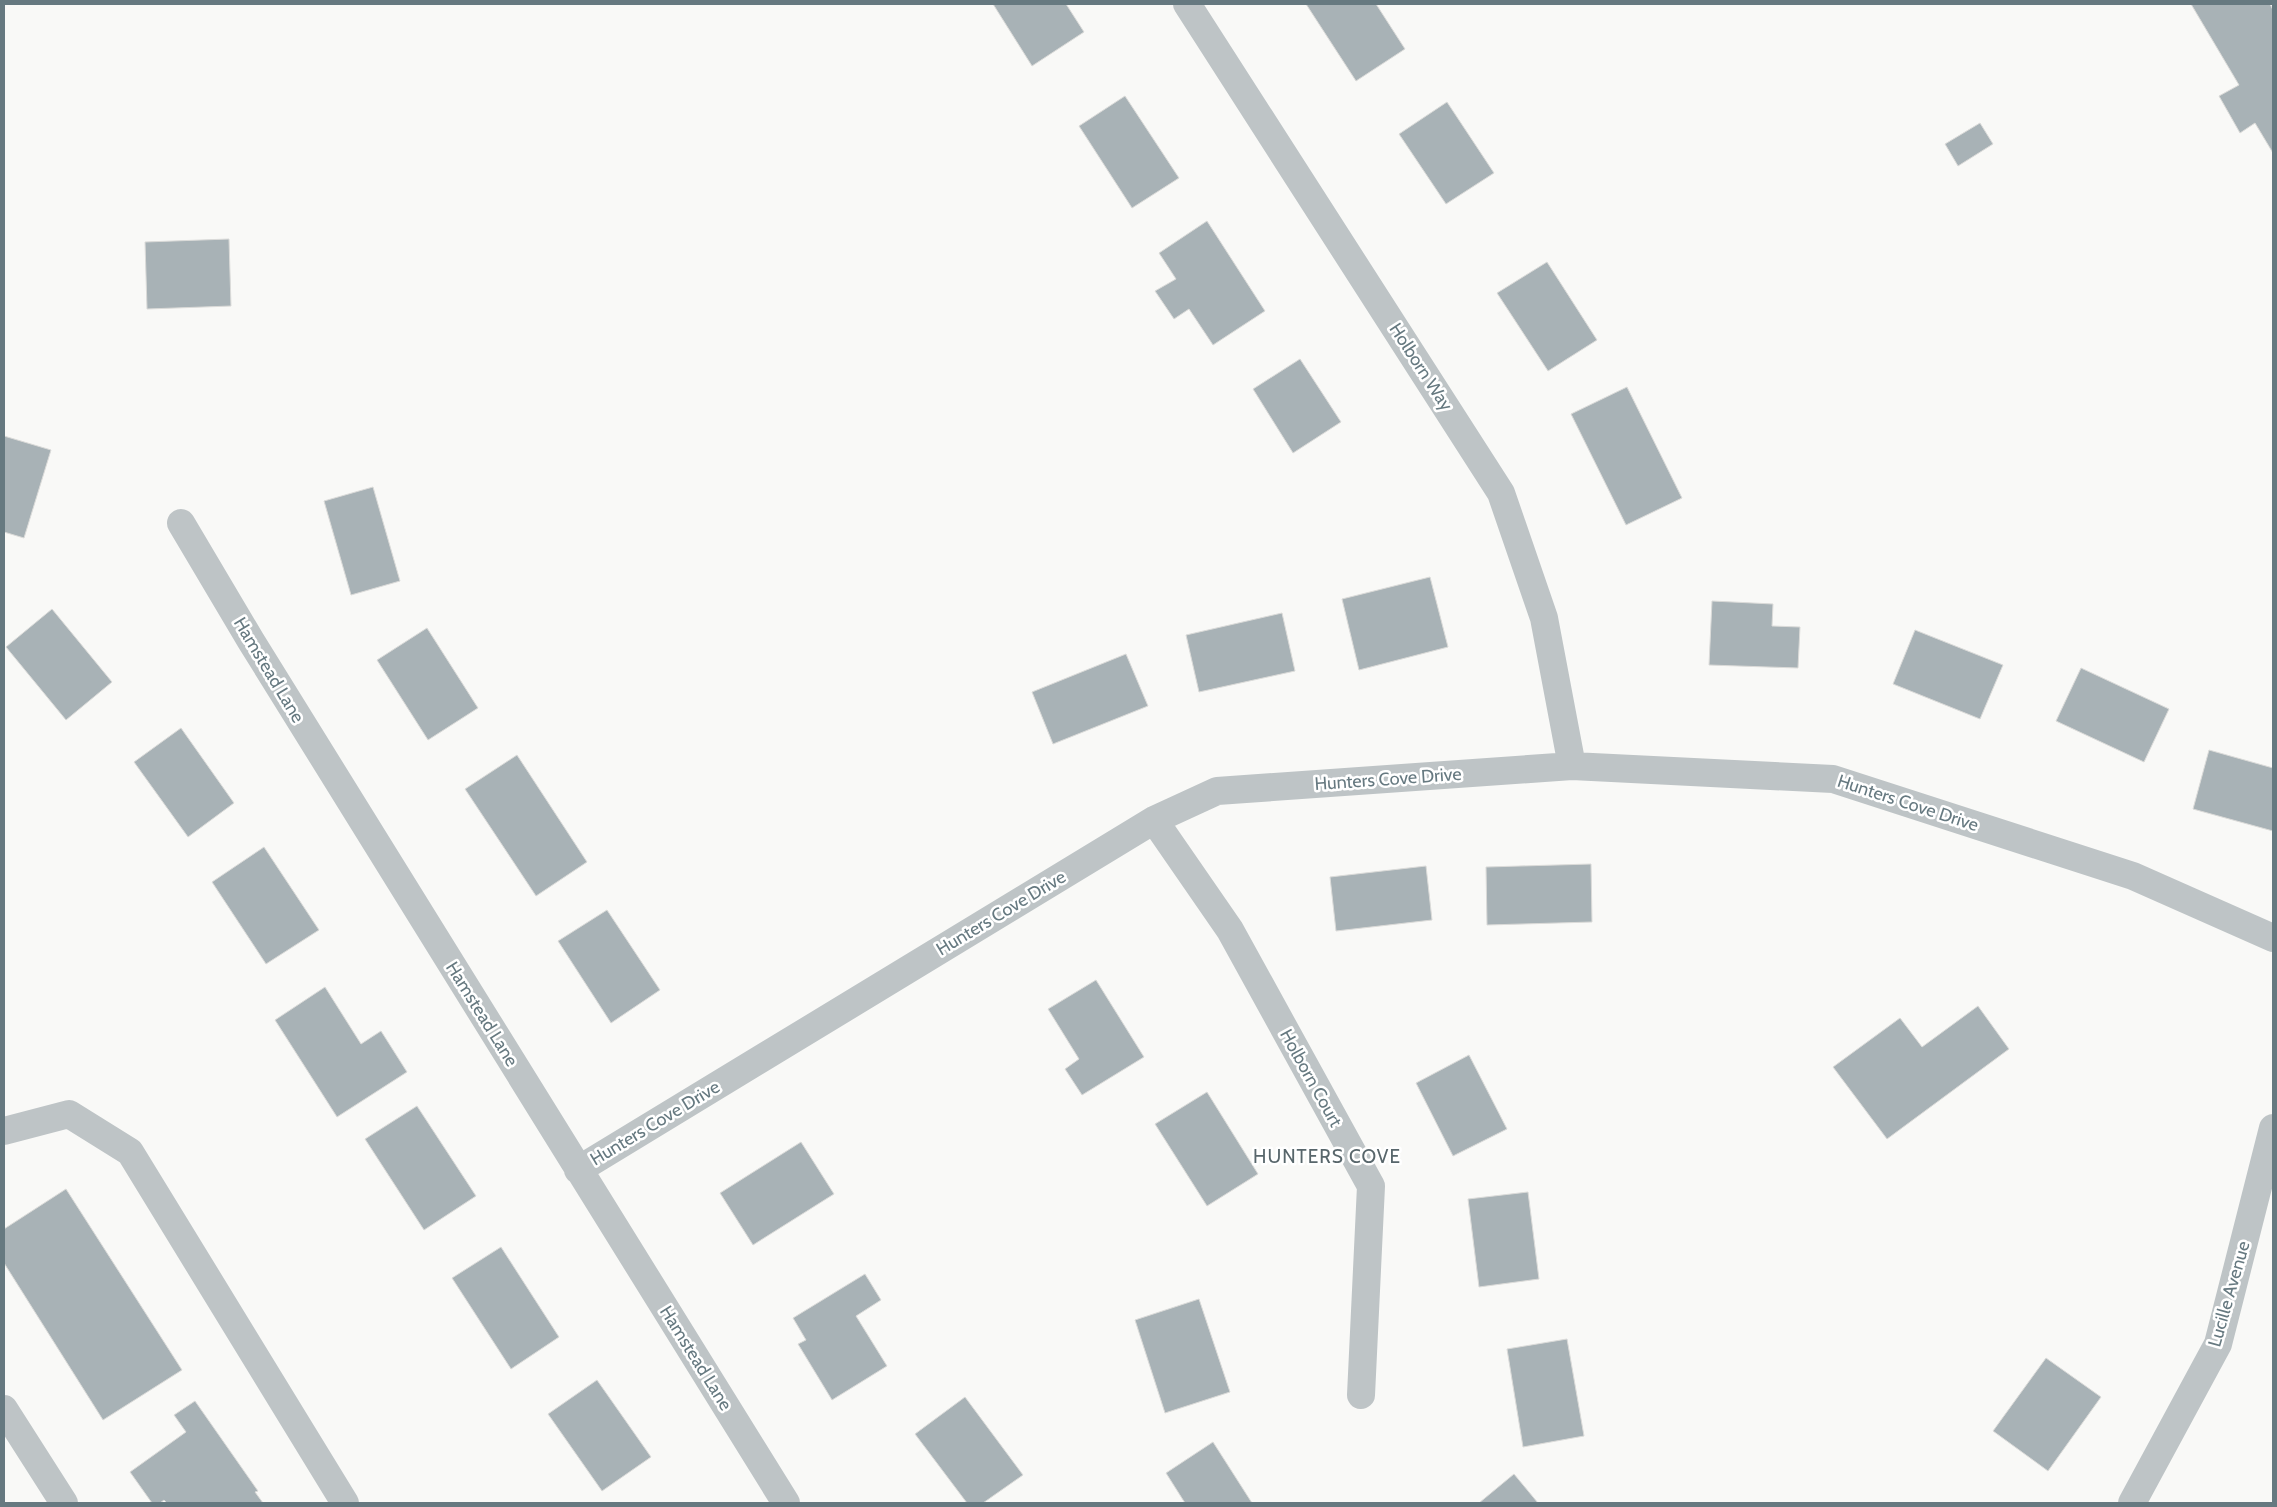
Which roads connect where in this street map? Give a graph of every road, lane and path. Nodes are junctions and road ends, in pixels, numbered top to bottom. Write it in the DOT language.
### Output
graph roads {
  1 [pos="1187,4"];
  2 [pos="181,523"];
  3 [pos="1572,766"];
  4 [pos="1154,820"];
  5 [pos="2273,938"];
  6 [pos="2273,1128"];
  7 [pos="4,1131"];
  8 [pos="578,1170"];
  9 [pos="1361,1395"];
  10 [pos="4,1409"];
  11 [pos="64,1503"];
  12 [pos="345,1503"];
  13 [pos="786,1503"];
  14 [pos="2132,1503"];
  1 -- 3 [label="street, Holborn Way"];
  2 -- 8 [label="street, Hamstead Lane"];
  3 -- 4 [label="street, Hunters Cove Drive"];
  3 -- 5 [label="street, Hunters Cove Drive"];
  4 -- 8 [label="street, Hunters Cove Drive"];
  4 -- 9 [label="street, Holborn Court"];
  6 -- 14 [label="street, Lucille Avenue"];
  7 -- 12 [label="street"];
  8 -- 13 [label="street, Hamstead Lane"];
  10 -- 11 [label="street"];
}
